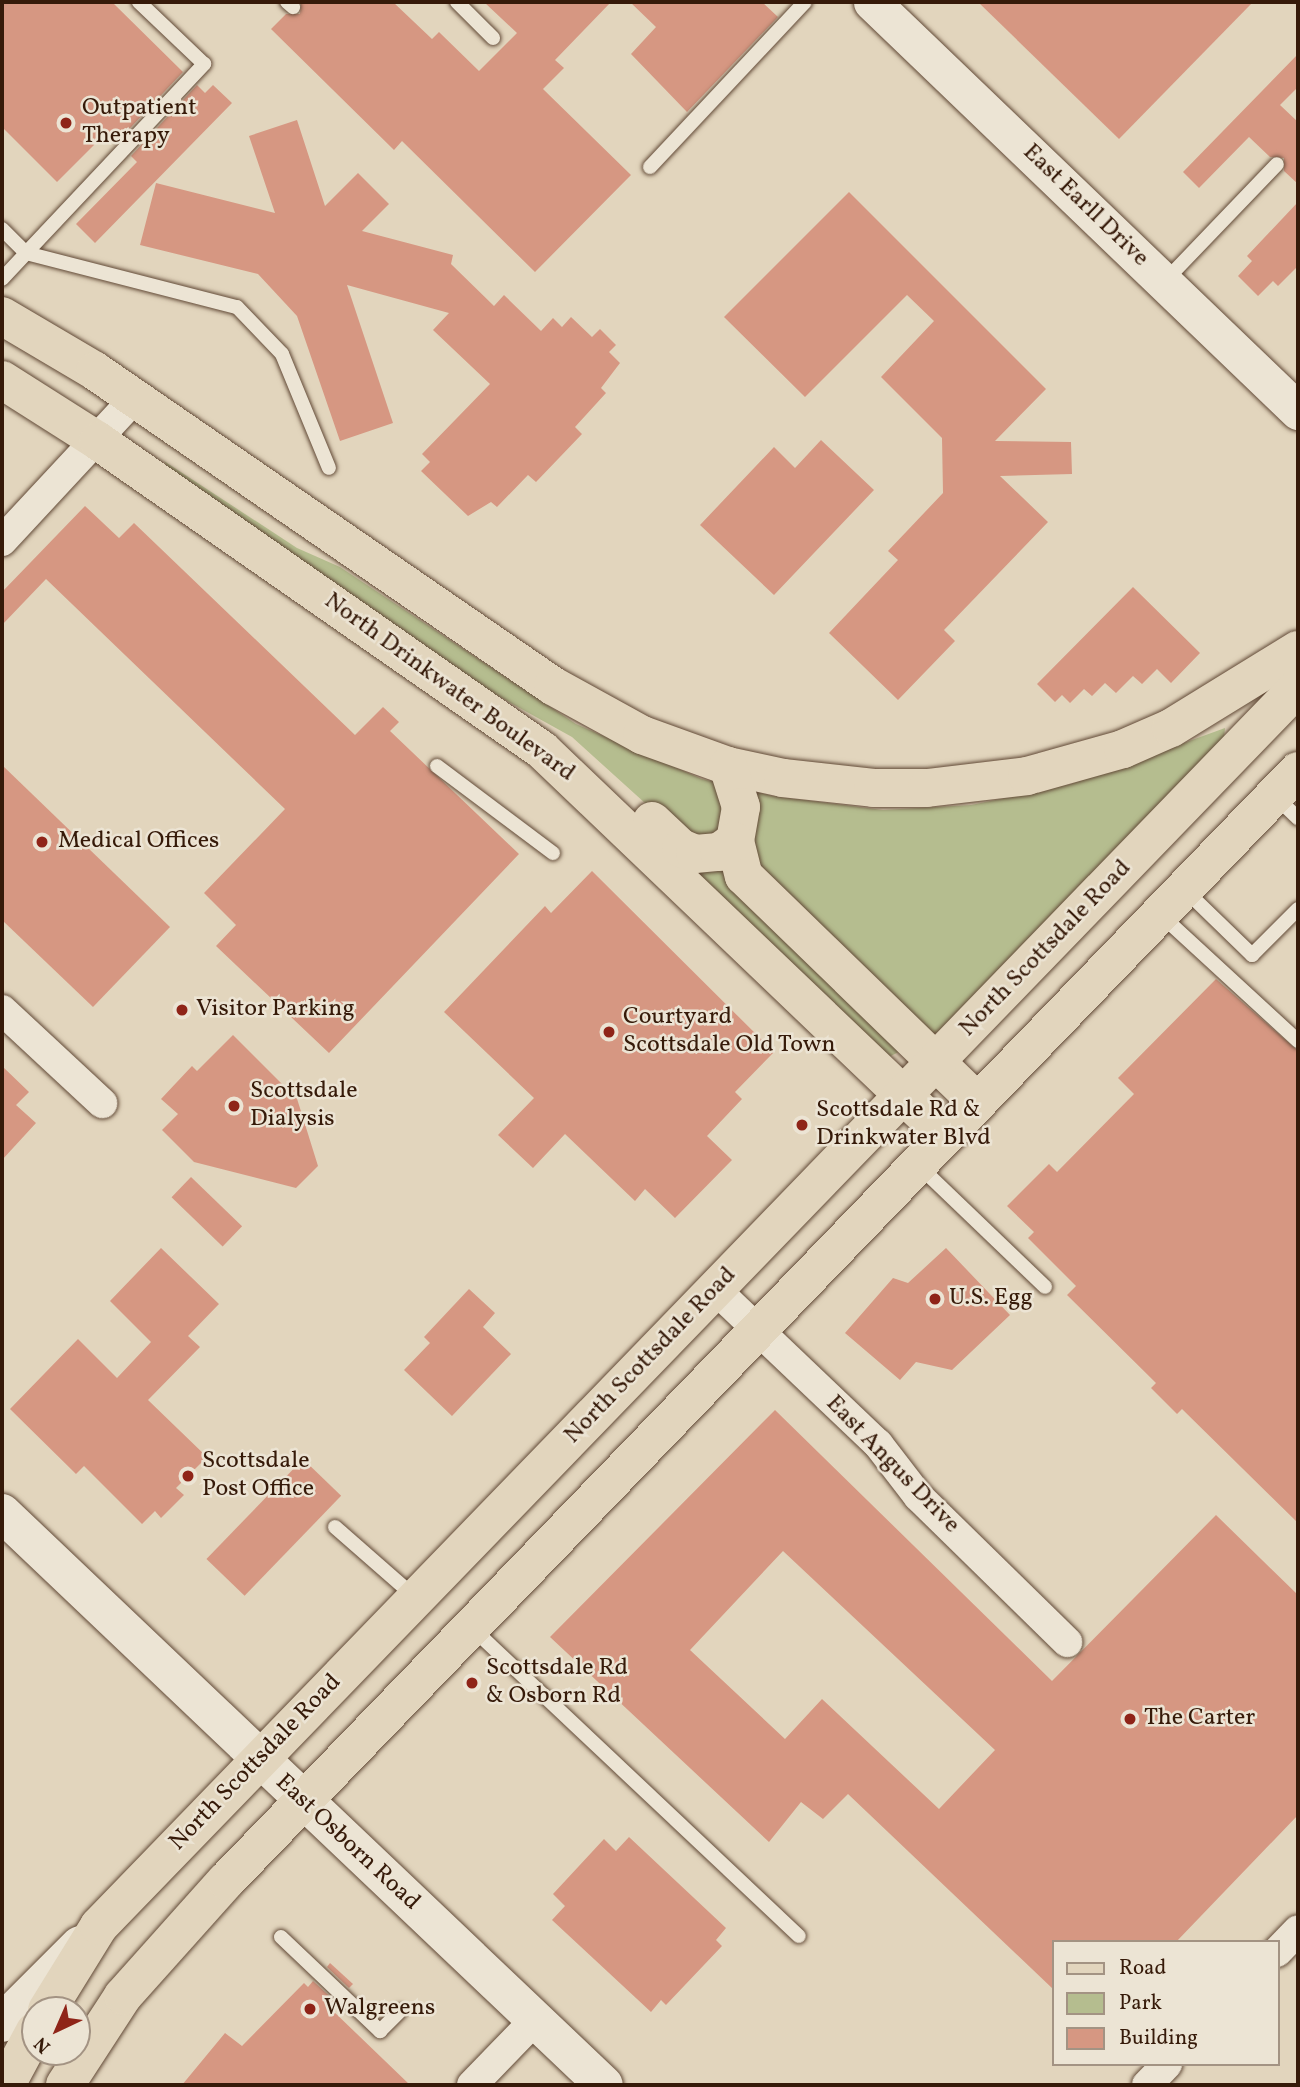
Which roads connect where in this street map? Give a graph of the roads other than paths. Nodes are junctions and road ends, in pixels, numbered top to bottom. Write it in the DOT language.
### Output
graph roads {
  1 [pos="139,2"];
  2 [pos="457,2"];
  3 [pos="805,2"];
  4 [pos="872,2"];
  5 [pos="493,37"];
  6 [pos="1278,164"];
  7 [pos="650,167"];
  8 [pos="2,229"];
  9 [pos="26,253"];
  10 [pos="2,279"];
  11 [pos="1164,282"];
  12 [pos="2,316"];
  13 [pos="2,380"];
  14 [pos="135,398"];
  15 [pos="1298,411"];
  16 [pos="98,441"];
  17 [pos="329,468"];
  18 [pos="2,541"];
  19 [pos="1298,650"];
  20 [pos="1298,687"];
  21 [pos="523,736"];
  22 [pos="437,766"];
  23 [pos="728,766"];
  24 [pos="1290,795"];
  25 [pos="735,841"];
  26 [pos="552,853"];
  27 [pos="1172,901"];
  28 [pos="1298,909"];
  29 [pos="2,1010"];
  30 [pos="1298,1041"];
  31 [pos="936,1063"];
  32 [pos="903,1096"];
  33 [pos="977,1102"];
  34 [pos="102,1103"];
  35 [pos="944,1135"];
  36 [pos="917,1164"];
  37 [pos="1045,1287"];
  38 [pos="715,1289"];
  39 [pos="756,1328"];
  40 [pos="2,1513"];
  41 [pos="335,1527"];
  42 [pos="417,1599"];
  43 [pos="471,1627"];
  44 [pos="1067,1642"];
  45 [pos="258,1760"];
  46 [pos="303,1801"];
  47 [pos="99,1926"];
  48 [pos="1298,1930"];
  49 [pos="799,1936"];
  50 [pos="281,1937"];
  51 [pos="1279,1950"];
  52 [pos="56,1996"];
  53 [pos="400,2011"];
  54 [pos="536,2020"];
  55 [pos="2,2023"];
  56 [pos="21,2057"];
  57 [pos="1165,2066"];
  58 [pos="6,2085"];
  59 [pos="65,2085"];
  60 [pos="472,2085"];
  61 [pos="604,2085"];
  62 [pos="1147,2085"];
  1 -- 9 [label="lane"];
  2 -- 5 [label="lane"];
  3 -- 7 [label="lane"];
  4 -- 11 [label="street, East Earll Drive"];
  6 -- 11 [label="lane"];
  8 -- 9 [label="lane"];
  9 -- 10 [label="lane"];
  9 -- 17 [label="lane"];
  11 -- 15 [label="street, East Earll Drive"];
  12 -- 14 [label="main road"];
  13 -- 16 [label="main road, North Drinkwater Boulevard"];
  14 -- 16 [label="street"];
  14 -- 23 [label="main road"];
  16 -- 18 [label="street"];
  16 -- 21 [label="main road, North Drinkwater Boulevard"];
  19 -- 23 [label="main road"];
  20 -- 31 [label="main road, North Scottsdale Road"];
  21 -- 25 [label="main road"];
  21 -- 32 [label="main road, North Drinkwater Boulevard"];
  22 -- 26 [label="lane"];
  23 -- 25 [label="main road"];
  24 -- 27 [label="main road"];
  25 -- 31 [label="main road"];
  27 -- 28 [label="lane"];
  27 -- 30 [label="lane"];
  27 -- 33 [label="main road"];
  29 -- 34 [label="street"];
  31 -- 32 [label="main road, North Scottsdale Road"];
  31 -- 33 [label="main road"];
  32 -- 35 [label="main road, North Drinkwater Boulevard"];
  32 -- 38 [label="main road, North Scottsdale Road"];
  33 -- 35 [label="main road"];
  35 -- 36 [label="main road"];
  36 -- 37 [label="lane"];
  36 -- 39 [label="main road"];
  38 -- 39 [label="street, East Angus Drive"];
  38 -- 42 [label="main road, North Scottsdale Road"];
  39 -- 43 [label="main road"];
  39 -- 44 [label="street, East Angus Drive"];
  40 -- 45 [label="main road, East Osborn Road"];
  41 -- 42 [label="lane"];
  42 -- 45 [label="main road, North Scottsdale Road"];
  43 -- 46 [label="main road"];
  43 -- 49 [label="lane"];
  45 -- 46 [label="main road, East Osborn Road"];
  45 -- 47 [label="main road, North Scottsdale Road"];
  46 -- 54 [label="main road, East Osborn Road"];
  46 -- 59 [label="main road"];
  47 -- 52 [label="main road"];
  47 -- 55 [label="main road, North Scottsdale Road"];
  48 -- 51 [label="street"];
  50 -- 53 [label="lane"];
  54 -- 60 [label="street"];
  54 -- 61 [label="main road, East Osborn Road"];
  56 -- 58 [label="main road"];
  57 -- 62 [label="street"];
}
